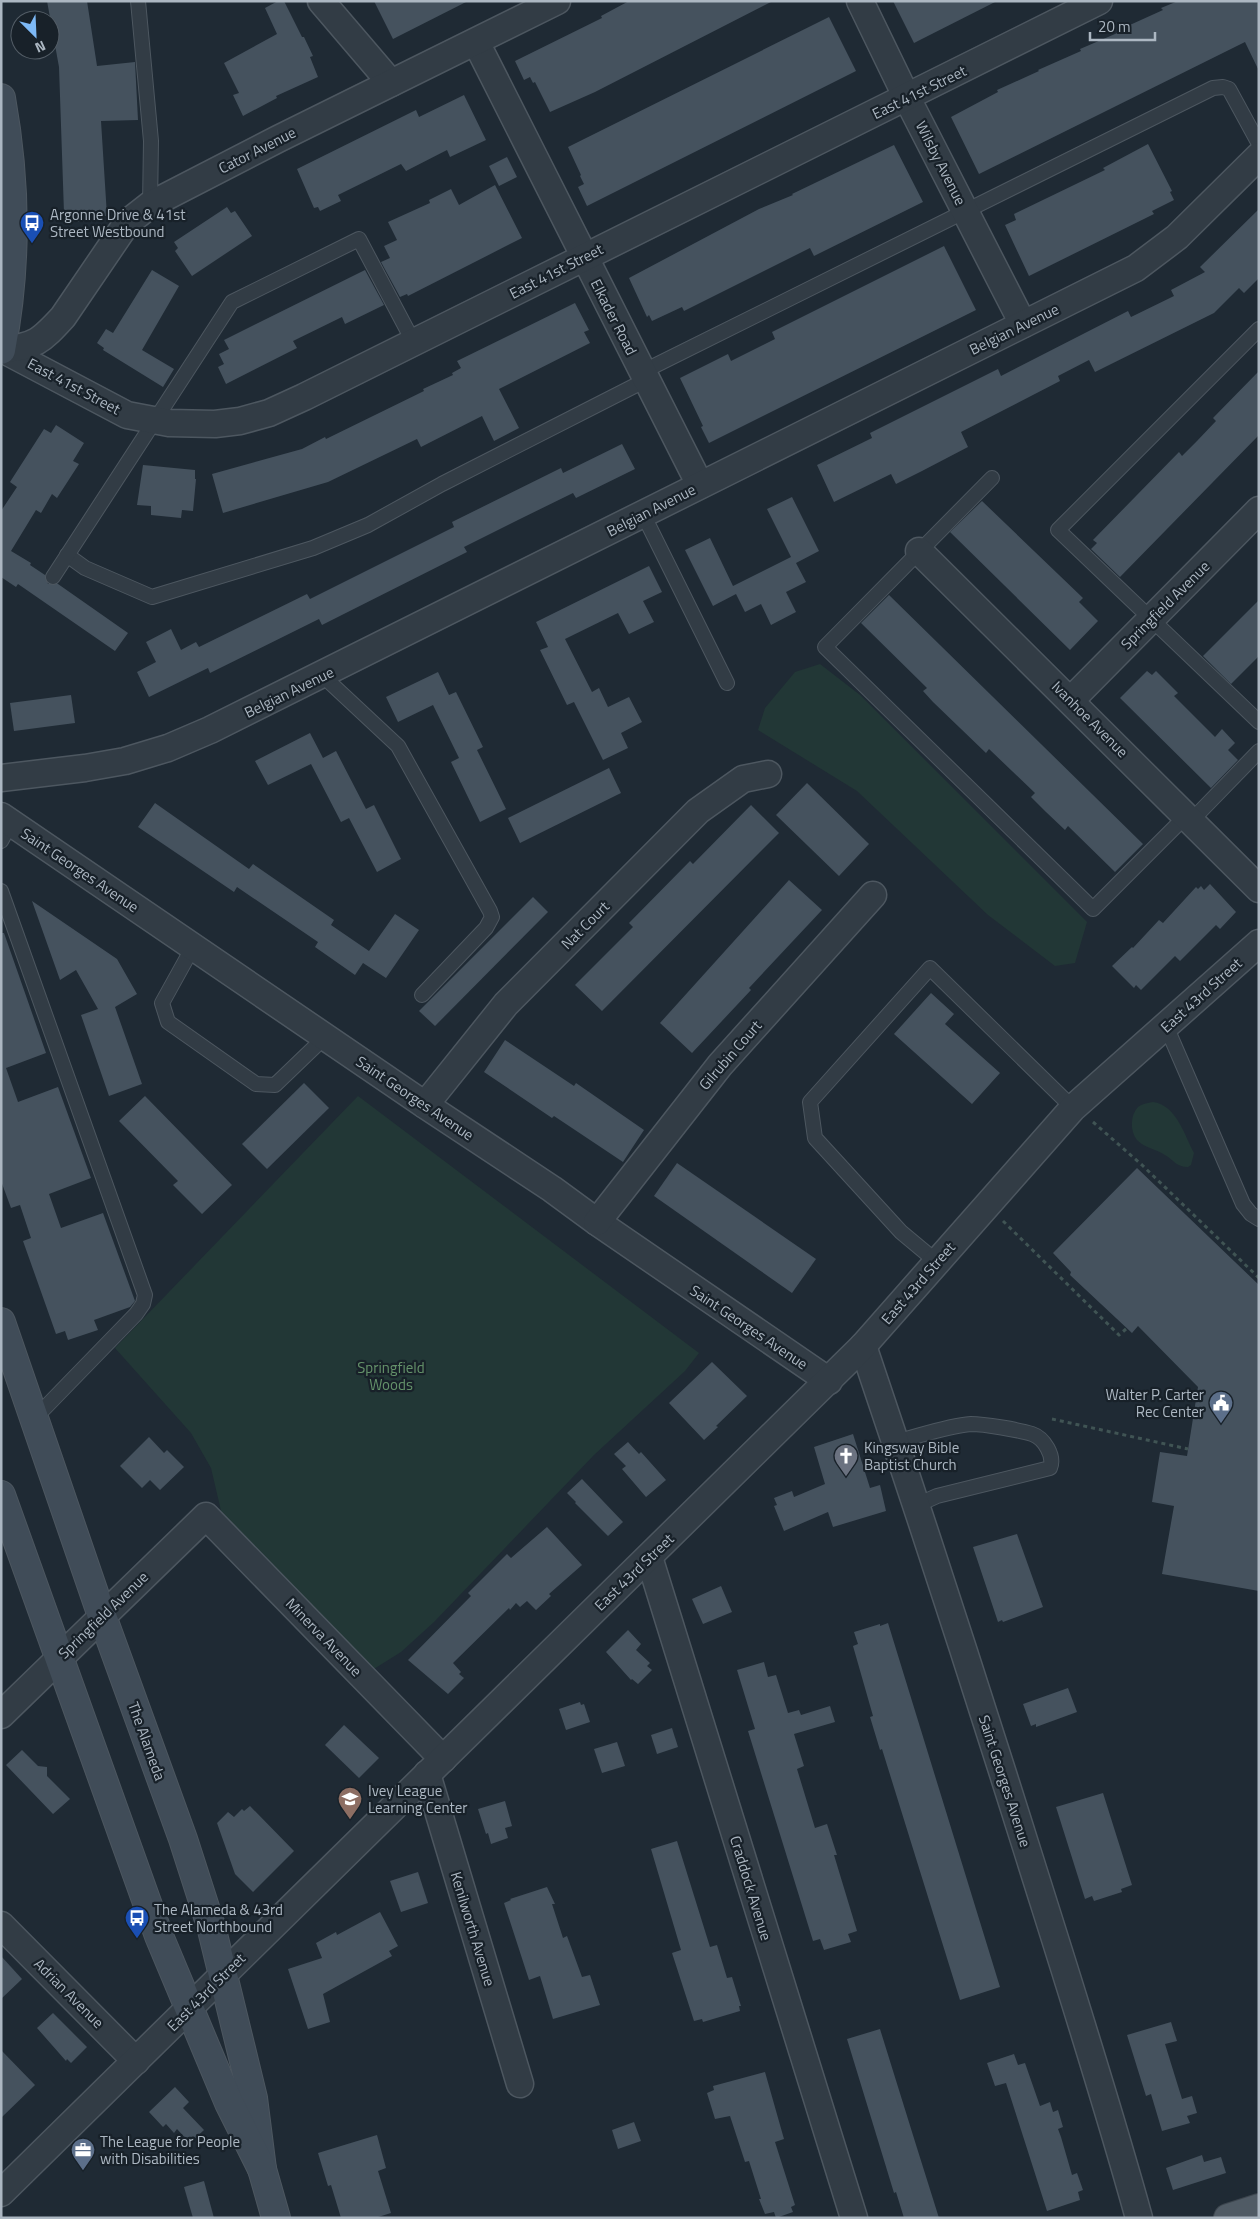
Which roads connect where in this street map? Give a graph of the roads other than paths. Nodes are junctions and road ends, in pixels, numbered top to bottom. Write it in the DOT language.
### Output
graph roads {
  1 [pos="138,1"];
  2 [pos="321,1"];
  3 [pos="558,1"];
  4 [pos="860,1"];
  5 [pos="1099,1"];
  6 [pos="476,42"];
  7 [pos="391,83"];
  8 [pos="1,98"];
  9 [pos="907,98"];
  10 [pos="1259,144"];
  11 [pos="1259,156"];
  12 [pos="150,205"];
  13 [pos="966,212"];
  14 [pos="583,257"];
  15 [pos="1024,324"];
  16 [pos="1259,329"];
  17 [pos="414,343"];
  18 [pos="1,349"];
  19 [pos="644,376"];
  20 [pos="153,420"];
  21 [pos="992,478"];
  22 [pos="700,485"];
  23 [pos="1259,510"];
  24 [pos="643,514"];
  25 [pos="919,551"];
  26 [pos="67,555"];
  27 [pos="53,577"];
  28 [pos="1151,618"];
  29 [pos="322,676"];
  30 [pos="727,683"];
  31 [pos="1071,700"];
  32 [pos="1259,722"];
  33 [pos="1259,751"];
  34 [pos="768,774"];
  35 [pos="1,778"];
  36 [pos="1189,818"];
  37 [pos="5,826"];
  38 [pos="1259,889"];
  39 [pos="1,891"];
  40 [pos="874,895"];
  41 [pos="1259,943"];
  42 [pos="193,947"];
  43 [pos="422,995"];
  44 [pos="1166,1026"];
  45 [pos="325,1037"];
  46 [pos="425,1105"];
  47 [pos="1080,1112"];
  48 [pos="1259,1218"];
  49 [pos="597,1222"];
  50 [pos="937,1262"];
  51 [pos="1,1322"];
  52 [pos="863,1346"];
  53 [pos="829,1381"];
  54 [pos="35,1418"];
  55 [pos="895,1442"];
  56 [pos="1,1495"];
  57 [pos="917,1504"];
  58 [pos="206,1516"];
  59 [pos="649,1557"];
  60 [pos="102,1616"];
  61 [pos="59,1657"];
  62 [pos="1,1715"];
  63 [pos="435,1767"];
  64 [pos="1,1925"];
  65 [pos="224,1974"];
  66 [pos="190,2008"];
  67 [pos="136,2061"];
  68 [pos="520,2084"];
  69 [pos="262,2169"];
  70 [pos="1,2193"];
  71 [pos="1259,2208"];
  72 [pos="276,2218"];
  73 [pos="854,2218"];
  74 [pos="1139,2218"];
  75 [pos="1228,2218"];
  1 -- 12 [label="lane"];
  2 -- 7 [label="street"];
  3 -- 6 [label="street, Cator Avenue"];
  4 -- 9 [label="street, Wilsby Avenue"];
  5 -- 9 [label="street, East 41st Street"];
  6 -- 7 [label="street, Cator Avenue"];
  6 -- 14 [label="street, Elkader Road"];
  7 -- 12 [label="street, Cator Avenue"];
  8 -- 18 [label="main road"];
  9 -- 13 [label="street, Wilsby Avenue"];
  9 -- 14 [label="street, East 41st Street"];
  10 -- 13 [label="lane"];
  11 -- 15 [label="street, Belgian Avenue"];
  12 -- 18 [label="street, Cator Avenue"];
  13 -- 15 [label="street, Wilsby Avenue"];
  13 -- 19 [label="lane"];
  14 -- 17 [label="street, East 41st Street"];
  14 -- 19 [label="street, Elkader Road"];
  15 -- 22 [label="street, Belgian Avenue"];
  16 -- 28 [label="lane"];
  17 -- 20 [label="street, East 41st Street"];
  17 -- 20 [label="lane"];
  18 -- 20 [label="street, East 41st Street"];
  19 -- 22 [label="street, Elkader Road"];
  19 -- 26 [label="lane"];
  20 -- 26 [label="lane"];
  21 -- 25 [label="lane"];
  22 -- 24 [label="street, Belgian Avenue"];
  23 -- 28 [label="street, Springfield Avenue"];
  24 -- 29 [label="street, Belgian Avenue"];
  24 -- 30 [label="lane"];
  25 -- 31 [label="street, Ivanhoe Avenue"];
  25 -- 36 [label="lane"];
  26 -- 27 [label="lane"];
  28 -- 31 [label="street, Springfield Avenue"];
  28 -- 32 [label="lane"];
  29 -- 35 [label="street, Belgian Avenue"];
  29 -- 43 [label="lane"];
  31 -- 36 [label="street, Ivanhoe Avenue"];
  33 -- 36 [label="lane"];
  34 -- 46 [label="street, Nat Court"];
  36 -- 38 [label="street, Ivanhoe Avenue"];
  37 -- 42 [label="street, Saint Georges Avenue"];
  39 -- 54 [label="lane"];
  40 -- 49 [label="street, Gilrubin Court"];
  41 -- 44 [label="street, East 43rd Street"];
  42 -- 45 [label="street, Saint Georges Avenue"];
  42 -- 45 [label="lane"];
  44 -- 47 [label="street, East 43rd Street"];
  44 -- 48 [label="lane"];
  45 -- 46 [label="street, Saint Georges Avenue"];
  46 -- 49 [label="street, Saint Georges Avenue"];
  47 -- 50 [label="street, East 43rd Street"];
  47 -- 50 [label="lane"];
  49 -- 53 [label="street, Saint Georges Avenue"];
  50 -- 52 [label="street, East 43rd Street"];
  51 -- 54 [label="main road, The Alameda"];
  52 -- 53 [label="street, East 43rd Street"];
  52 -- 55 [label="street, Saint Georges Avenue"];
  53 -- 59 [label="street, East 43rd Street"];
  54 -- 60 [label="main road, The Alameda"];
  55 -- 57 [label="street, Saint Georges Avenue"];
  55 -- 57 [label="lane"];
  56 -- 61 [label="main road, The Alameda"];
  57 -- 74 [label="street, Saint Georges Avenue"];
  58 -- 60 [label="street, Springfield Avenue"];
  58 -- 63 [label="street, Minerva Avenue"];
  59 -- 63 [label="street, East 43rd Street"];
  59 -- 73 [label="street, Craddock Avenue"];
  60 -- 61 [label="street, Springfield Avenue"];
  60 -- 65 [label="main road, The Alameda"];
  61 -- 62 [label="street, Springfield Avenue"];
  61 -- 66 [label="main road, The Alameda"];
  63 -- 65 [label="street, East 43rd Street"];
  63 -- 68 [label="street, Kenilworth Avenue"];
  64 -- 67 [label="street, Adrian Avenue"];
  65 -- 66 [label="street, East 43rd Street"];
  65 -- 69 [label="main road, The Alameda"];
  66 -- 67 [label="street, East 43rd Street"];
  66 -- 69 [label="main road, The Alameda"];
  67 -- 70 [label="street, East 43rd Street"];
  69 -- 72 [label="main road, The Alameda"];
  71 -- 75 [label="main road"];
}
